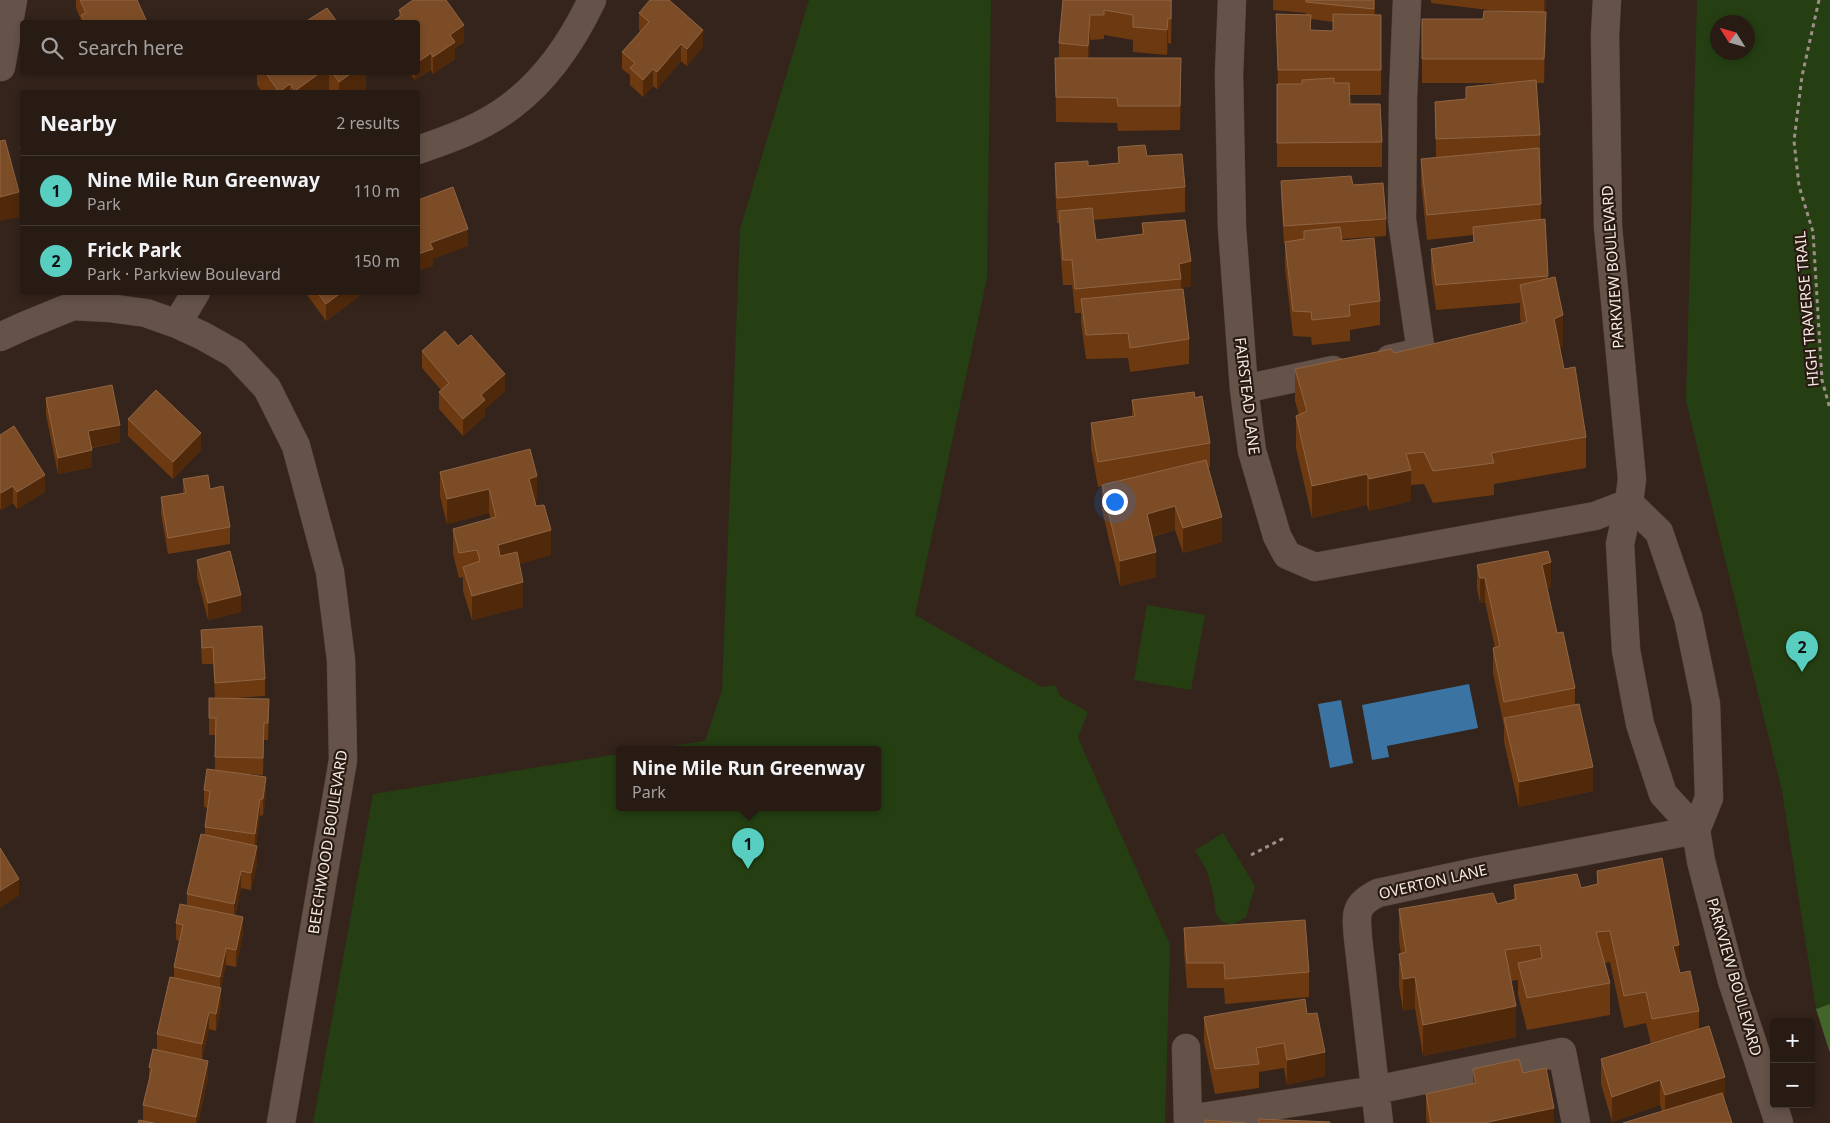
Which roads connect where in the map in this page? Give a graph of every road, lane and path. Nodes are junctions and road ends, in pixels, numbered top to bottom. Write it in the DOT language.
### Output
graph roads {
  1 [pos="13,0"];
  2 [pos="592,0"];
  3 [pos="1232,0"];
  4 [pos="1407,0"];
  5 [pos="1607,0"];
  6 [pos="1819,0"];
  7 [pos="1,68"];
  8 [pos="420,149"];
  9 [pos="194,295"];
  10 [pos="177,324"];
  11 [pos="0,337"];
  12 [pos="1244,389"];
  13 [pos="1830,409"];
  14 [pos="1629,503"];
  15 [pos="1696,830"];
  16 [pos="1286,837"];
  17 [pos="1251,855"];
  18 [pos="1186,1048"];
  19 [pos="1375,1090"];
  20 [pos="1188,1121"];
  21 [pos="281,1123"];
  22 [pos="1379,1123"];
  23 [pos="1576,1123"];
  24 [pos="1779,1123"];
  1 -- 7 [label="street"];
  2 -- 8 [label="street"];
  3 -- 12 [label="street, FAIRSTEAD LANE"];
  4 -- 12 [label="street"];
  5 -- 14 [label="street, PARKVIEW BOULEVARD"];
  6 -- 13 [label="path, HIGH TRAVERSE TRAIL"];
  9 -- 10 [label="street"];
  10 -- 11 [label="street, BEECHWOOD BOULEVARD"];
  10 -- 21 [label="street, BEECHWOOD BOULEVARD"];
  12 -- 14 [label="street, FAIRSTEAD LANE"];
  14 -- 15 [label="street, PARKVIEW BOULEVARD"];
  14 -- 15 [label="street"];
  15 -- 19 [label="street, OVERTON LANE"];
  15 -- 24 [label="street, PARKVIEW BOULEVARD"];
  16 -- 17 [label="path"];
  18 -- 20 [label="street"];
  19 -- 20 [label="street"];
  19 -- 22 [label="street, OVERTON LANE"];
  19 -- 23 [label="street"];
}
